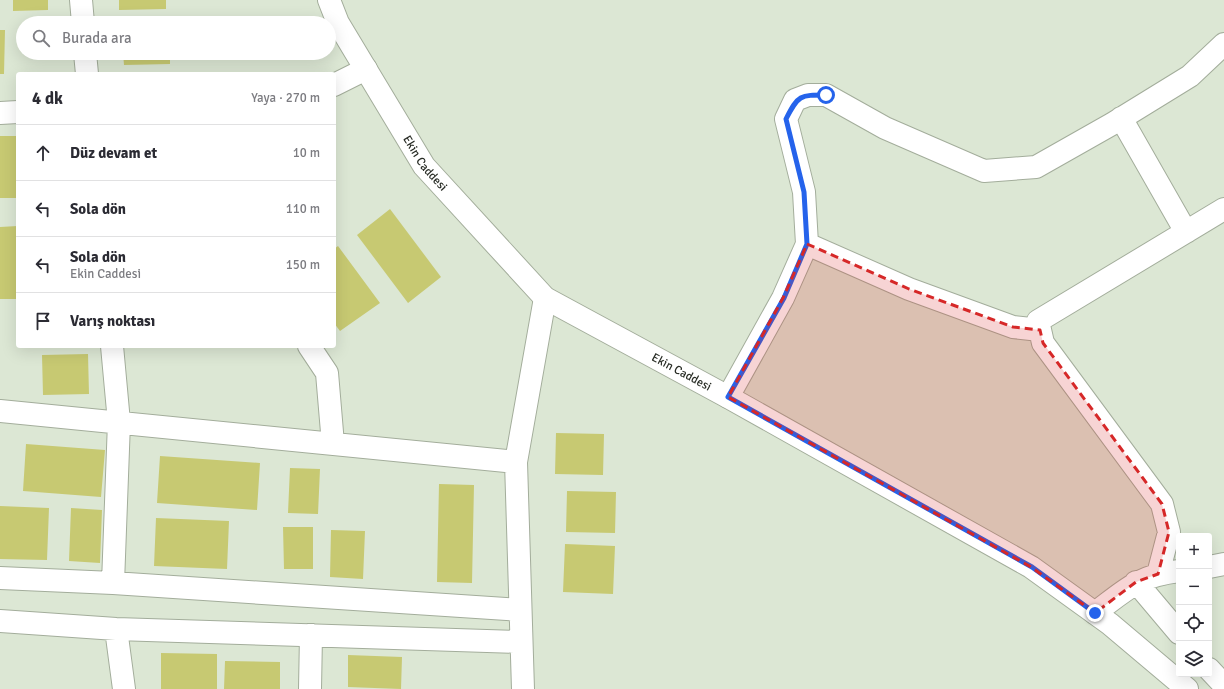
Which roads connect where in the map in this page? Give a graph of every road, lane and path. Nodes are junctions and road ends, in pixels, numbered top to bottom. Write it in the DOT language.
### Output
graph roads {
  1 [pos="81,0"];
  2 [pos="329,0"];
  3 [pos="82,16"];
  4 [pos="335,16"];
  5 [pos="336,18"];
  6 [pos="1224,44"];
  7 [pos="86,60"];
  8 [pos="366,69"];
  9 [pos="87,72"];
  10 [pos="336,84"];
  11 [pos="16,112"];
  12 [pos="0,113"];
  13 [pos="1121,118"];
  14 [pos="1224,209"];
  15 [pos="1186,232"];
  16 [pos="807,244"];
  17 [pos="546,298"];
  18 [pos="1040,330"];
  19 [pos="112,348"];
  20 [pos="310,348"];
  21 [pos="728,397"];
  22 [pos="0,412"];
  23 [pos="119,422"];
  24 [pos="333,444"];
  25 [pos="516,462"];
  26 [pos="1224,564"];
  27 [pos="1212,566"];
  28 [pos="1176,571"];
  29 [pos="1158,574"];
  30 [pos="0,578"];
  31 [pos="1136,582"];
  32 [pos="113,583"];
  33 [pos="520,610"];
  34 [pos="1095,613"];
  35 [pos="0,621"];
  36 [pos="116,629"];
  37 [pos="1176,629"];
  38 [pos="311,635"];
  39 [pos="521,642"];
  40 [pos="1212,672"];
  41 [pos="1224,685"];
  42 [pos="124,689"];
  43 [pos="310,689"];
  44 [pos="522,689"];
  45 [pos="1187,689"];
  1 -- 3 [label="street"];
  2 -- 4 [label="street, Ekin Caddesi"];
  5 -- 8 [label="street, Ekin Caddesi"];
  6 -- 13 [label="street"];
  7 -- 9 [label="street"];
  8 -- 10 [label="street"];
  8 -- 17 [label="street, Ekin Caddesi"];
  11 -- 12 [label="street"];
  13 -- 15 [label="street"];
  13 -- 16 [label="street"];
  14 -- 15 [label="street"];
  15 -- 18 [label="street"];
  16 -- 18 [label="street"];
  16 -- 21 [label="street"];
  17 -- 21 [label="street, Ekin Caddesi"];
  17 -- 25 [label="street"];
  18 -- 29 [label="street"];
  19 -- 23 [label="street"];
  20 -- 24 [label="street"];
  21 -- 34 [label="street, Ekin Caddesi"];
  22 -- 23 [label="street"];
  23 -- 24 [label="street"];
  23 -- 32 [label="street"];
  24 -- 25 [label="street"];
  25 -- 33 [label="street"];
  26 -- 27 [label="street"];
  28 -- 29 [label="street"];
  29 -- 31 [label="street"];
  30 -- 32 [label="street"];
  31 -- 34 [label="street"];
  31 -- 37 [label="street"];
  32 -- 33 [label="street"];
  33 -- 39 [label="street"];
  34 -- 45 [label="street, Ekin Caddesi"];
  35 -- 36 [label="street"];
  36 -- 38 [label="street"];
  36 -- 42 [label="street"];
  38 -- 39 [label="street"];
  38 -- 43 [label="street"];
  39 -- 44 [label="street"];
  40 -- 41 [label="street"];
}
